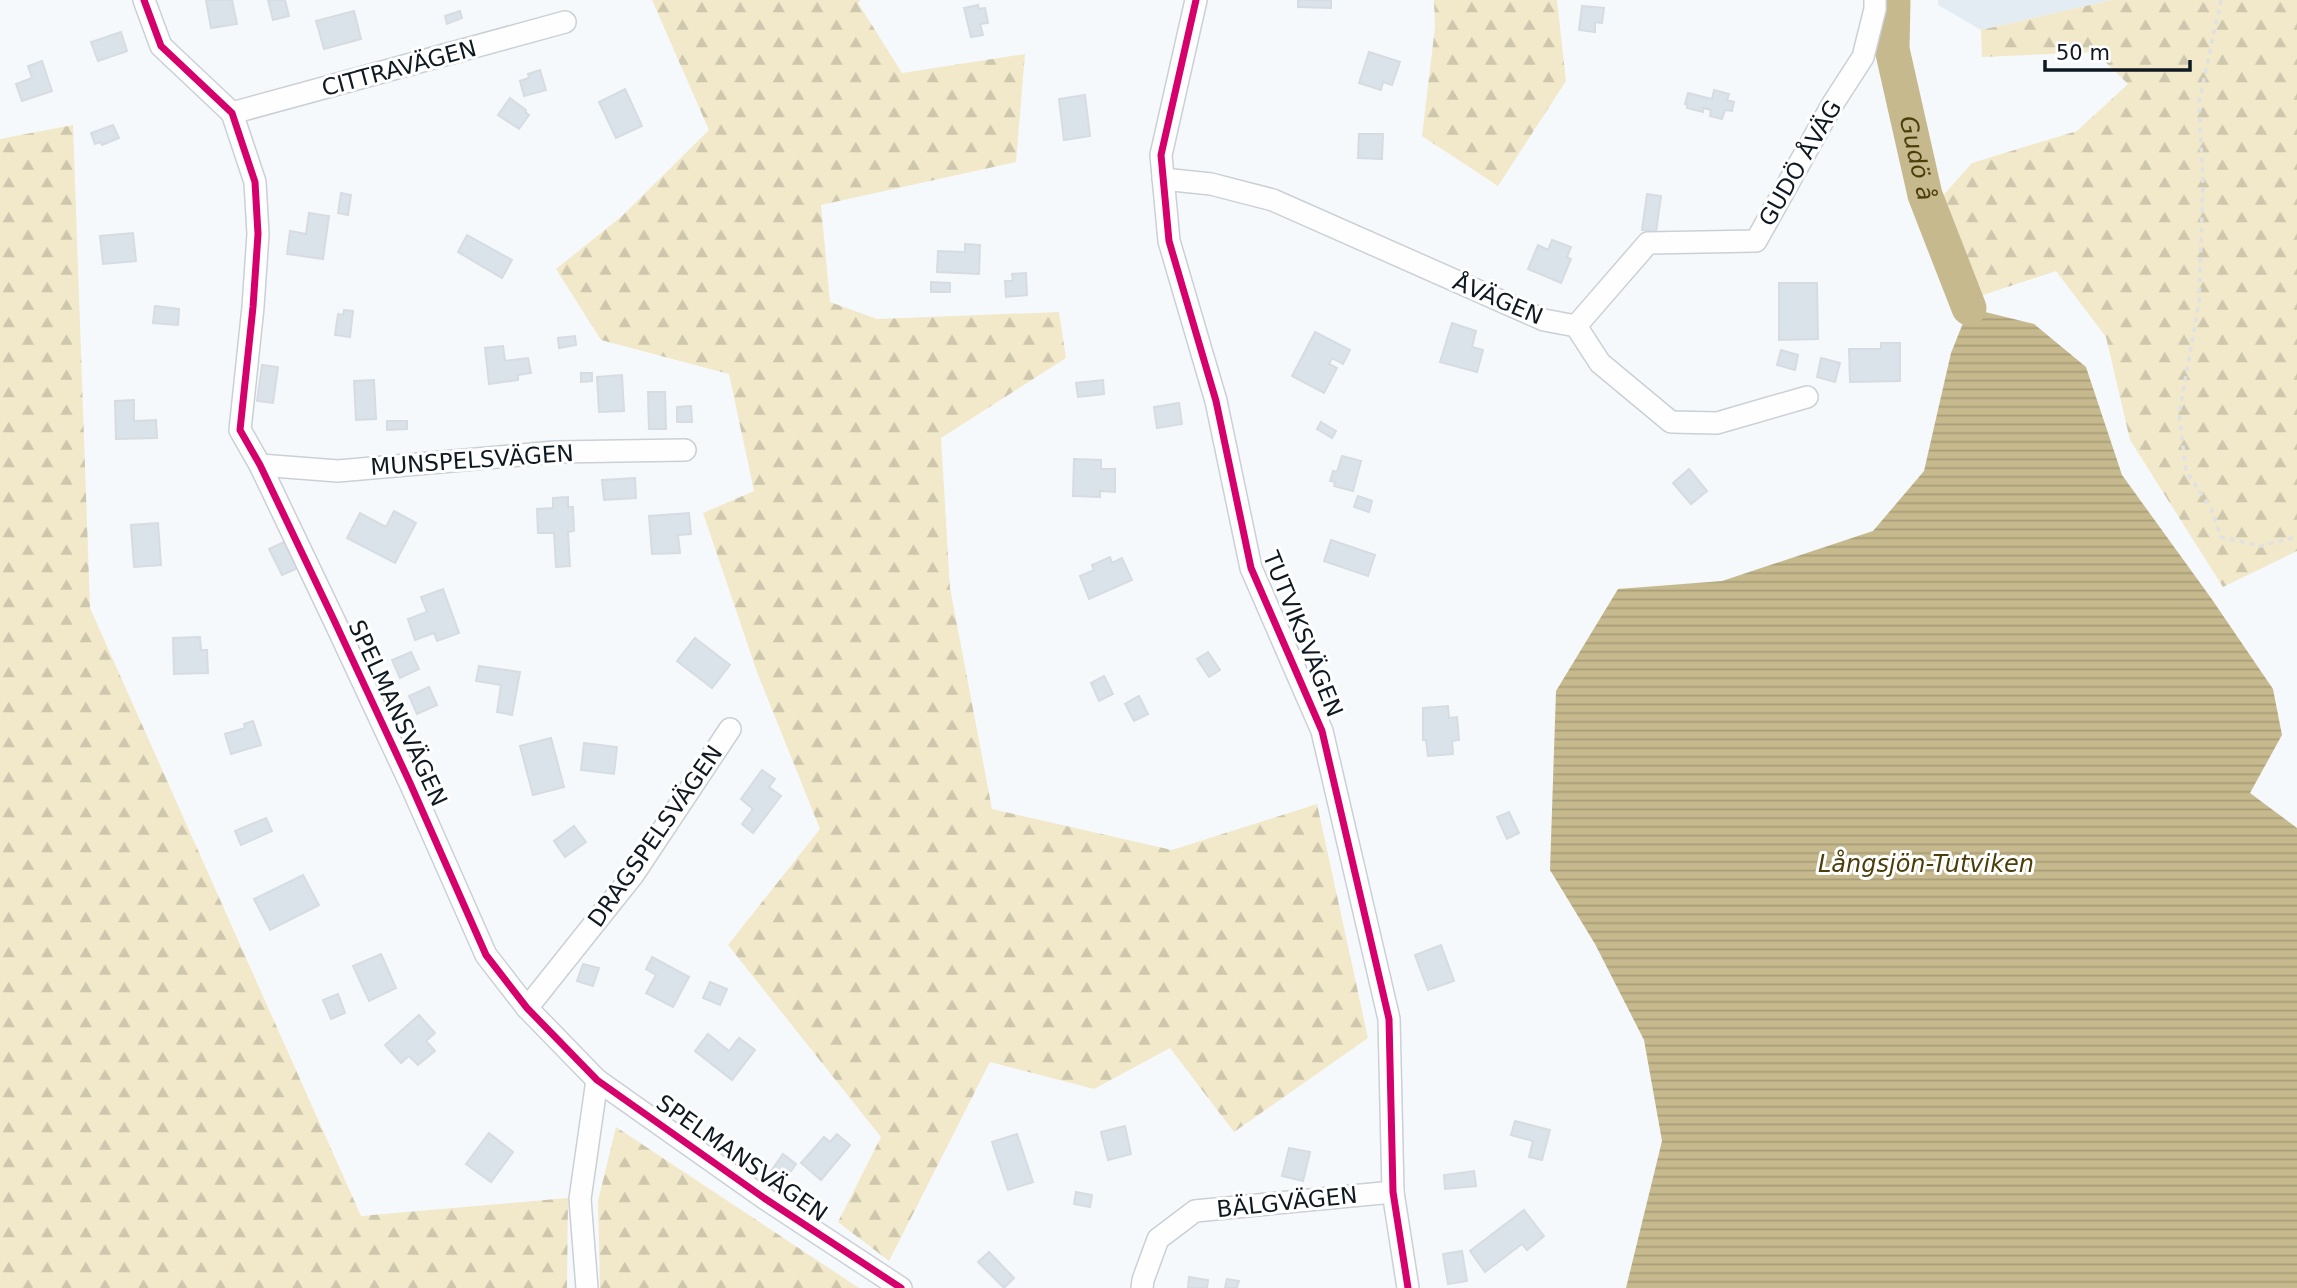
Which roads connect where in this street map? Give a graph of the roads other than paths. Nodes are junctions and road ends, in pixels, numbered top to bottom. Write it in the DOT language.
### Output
graph roads {
  1 [pos="144,0"];
  2 [pos="1196,0"];
  3 [pos="1875,0"];
  4 [pos="565,22"];
  5 [pos="232,113"];
  6 [pos="1163,179"];
  7 [pos="1576,326"];
  8 [pos="1807,397"];
  9 [pos="685,450"];
  10 [pos="260,465"];
  11 [pos="730,729"];
  12 [pos="527,1008"];
  13 [pos="597,1080"];
  14 [pos="1393,1192"];
  15 [pos="587,1288"];
  16 [pos="901,1288"];
  17 [pos="1142,1288"];
  18 [pos="1408,1288"];
  1 -- 5 [label="street, SPELMANSVÄGEN"];
  2 -- 6 [label="street, TUTVIKSVÄGEN"];
  3 -- 7 [label="street, GUDÖ ÅVÄG"];
  4 -- 5 [label="street, CITTRAVÄGEN"];
  5 -- 10 [label="street, SPELMANSVÄGEN"];
  6 -- 7 [label="street, ÅVÄGEN"];
  6 -- 14 [label="street, TUTVIKSVÄGEN"];
  7 -- 8 [label="street"];
  9 -- 10 [label="street, MUNSPELSVÄGEN"];
  10 -- 12 [label="street, SPELMANSVÄGEN"];
  11 -- 12 [label="street, DRAGSPELSVÄGEN"];
  12 -- 13 [label="street, SPELMANSVÄGEN"];
  13 -- 15 [label="street"];
  13 -- 16 [label="street, SPELMANSVÄGEN"];
  14 -- 17 [label="street, BÄLGVÄGEN"];
  14 -- 18 [label="street, TUTVIKSVÄGEN"];
}
